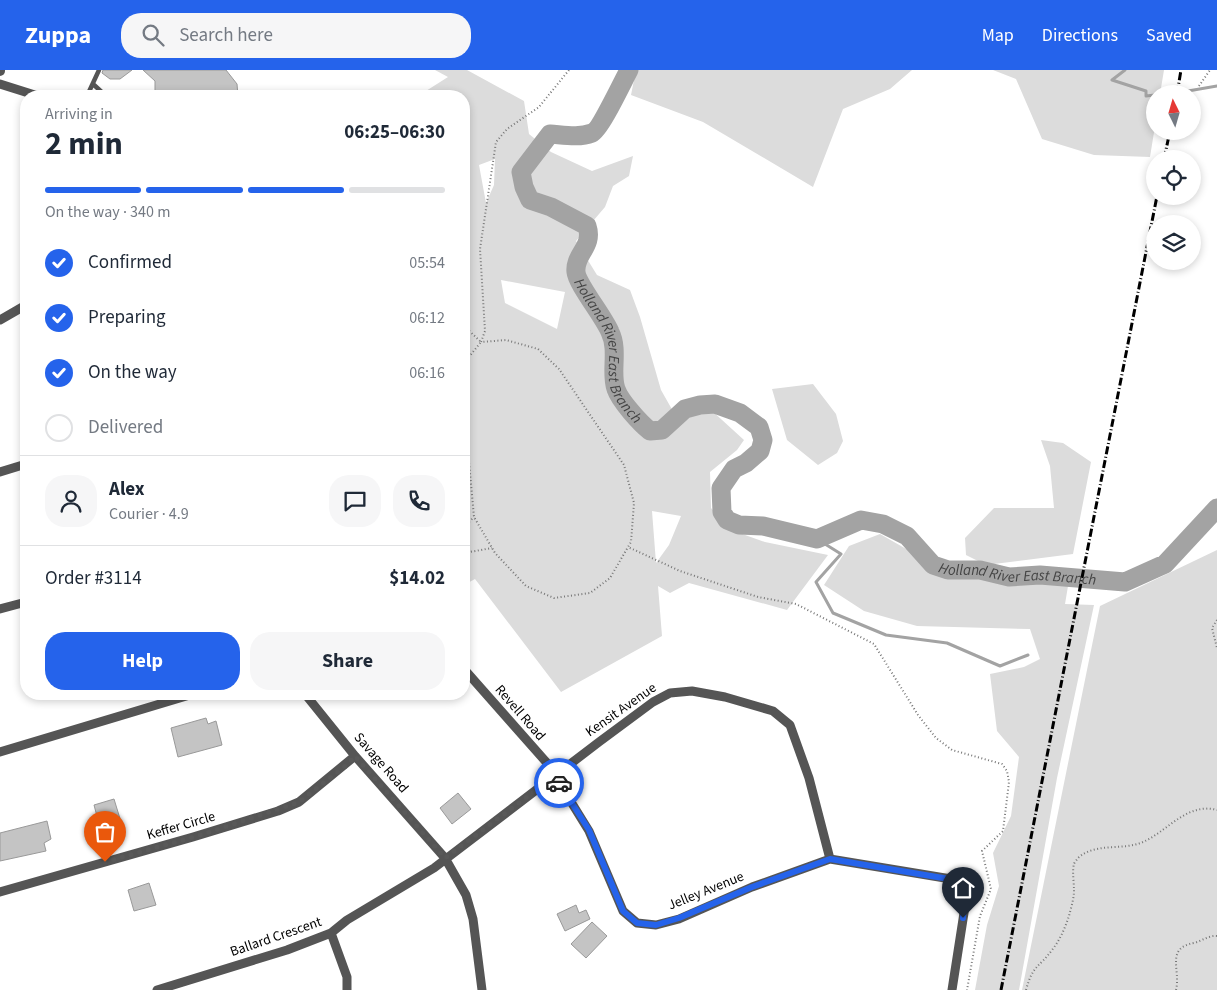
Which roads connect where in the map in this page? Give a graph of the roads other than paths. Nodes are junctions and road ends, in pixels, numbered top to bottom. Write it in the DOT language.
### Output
graph roads {
  1 [pos="99,70"];
  2 [pos="0,84"];
  3 [pos="93,84"];
  4 [pos="20,90"];
  5 [pos="90,90"];
  6 [pos="100,90"];
  7 [pos="20,308"];
  8 [pos="0,320"];
  9 [pos="20,466"];
  10 [pos="0,472"];
  11 [pos="20,604"];
  12 [pos="0,609"];
  13 [pos="470,676"];
  14 [pos="173,700"];
  15 [pos="310,700"];
  16 [pos="0,752"];
  17 [pos="355,756"];
  18 [pos="555,776"];
  19 [pos="445,858"];
  20 [pos="830,859"];
  21 [pos="0,892"];
  22 [pos="331,933"];
  23 [pos="157,990"];
  24 [pos="348,990"];
  25 [pos="482,990"];
  26 [pos="952,990"];
  1 -- 3 [label="lane"];
  2 -- 4 [label="street"];
  3 -- 5 [label="lane"];
  3 -- 6 [label="lane"];
  7 -- 8 [label="street"];
  9 -- 10 [label="street"];
  11 -- 12 [label="street"];
  13 -- 18 [label="street, Revell Road"];
  14 -- 16 [label="street"];
  15 -- 17 [label="street, Savage Road"];
  17 -- 19 [label="street, Savage Road"];
  17 -- 21 [label="street, Keffer Circle"];
  18 -- 19 [label="street, Kensit Avenue"];
  18 -- 20 [label="street, Jelley Avenue"];
  18 -- 20 [label="street, Kensit Avenue"];
  19 -- 22 [label="street, Ballard Crescent"];
  19 -- 25 [label="street, Savage Road"];
  20 -- 26 [label="street, Jelley Avenue"];
  22 -- 23 [label="street, Ballard Crescent"];
  22 -- 24 [label="street"];
}
